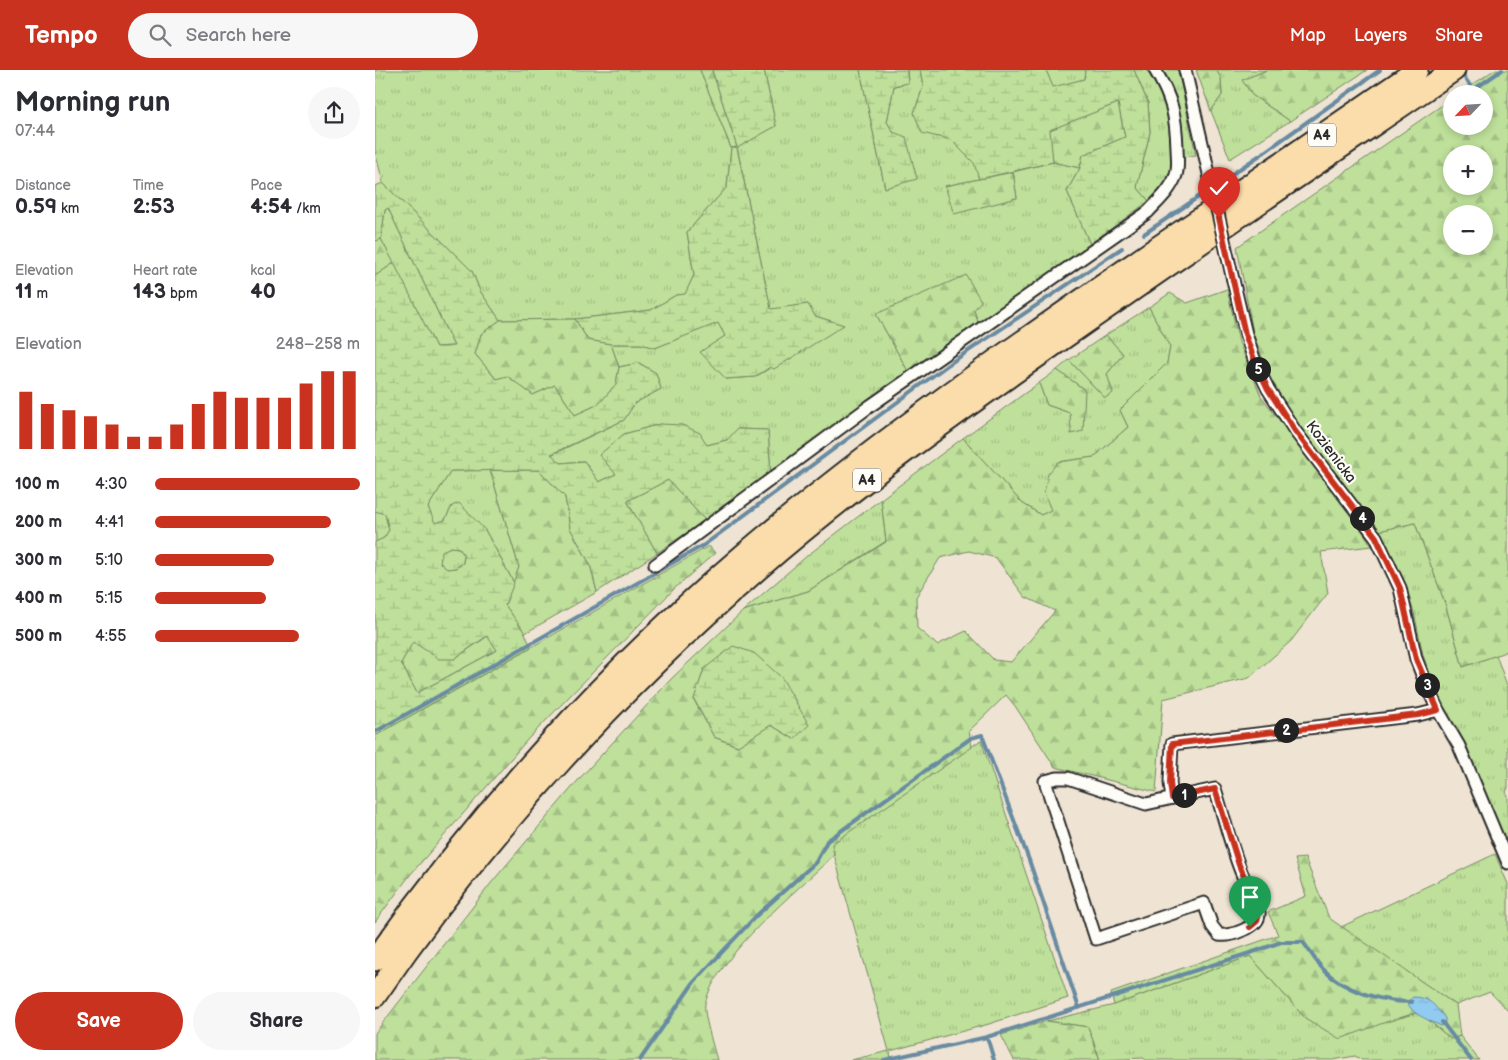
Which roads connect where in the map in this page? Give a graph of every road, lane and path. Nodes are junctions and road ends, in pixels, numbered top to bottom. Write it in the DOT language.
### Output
graph roads {
  1 [pos="1155,70"];
  2 [pos="1185,70"];
  3 [pos="1417,70"];
  4 [pos="1454,70"];
  5 [pos="655,565"];
  6 [pos="1438,710"];
  7 [pos="1172,798"];
  8 [pos="1508,864"];
  9 [pos="375,960"];
  10 [pos="375,996"];
  1 -- 5 [label="street"];
  2 -- 6 [label="street, Kozienicka, bridge"];
  3 -- 9 [label="highway, A4"];
  4 -- 10 [label="highway, A4"];
  6 -- 7 [label="street"];
  6 -- 8 [label="street, Kozienicka"];
  7 -- 7 [label="street"];
}
